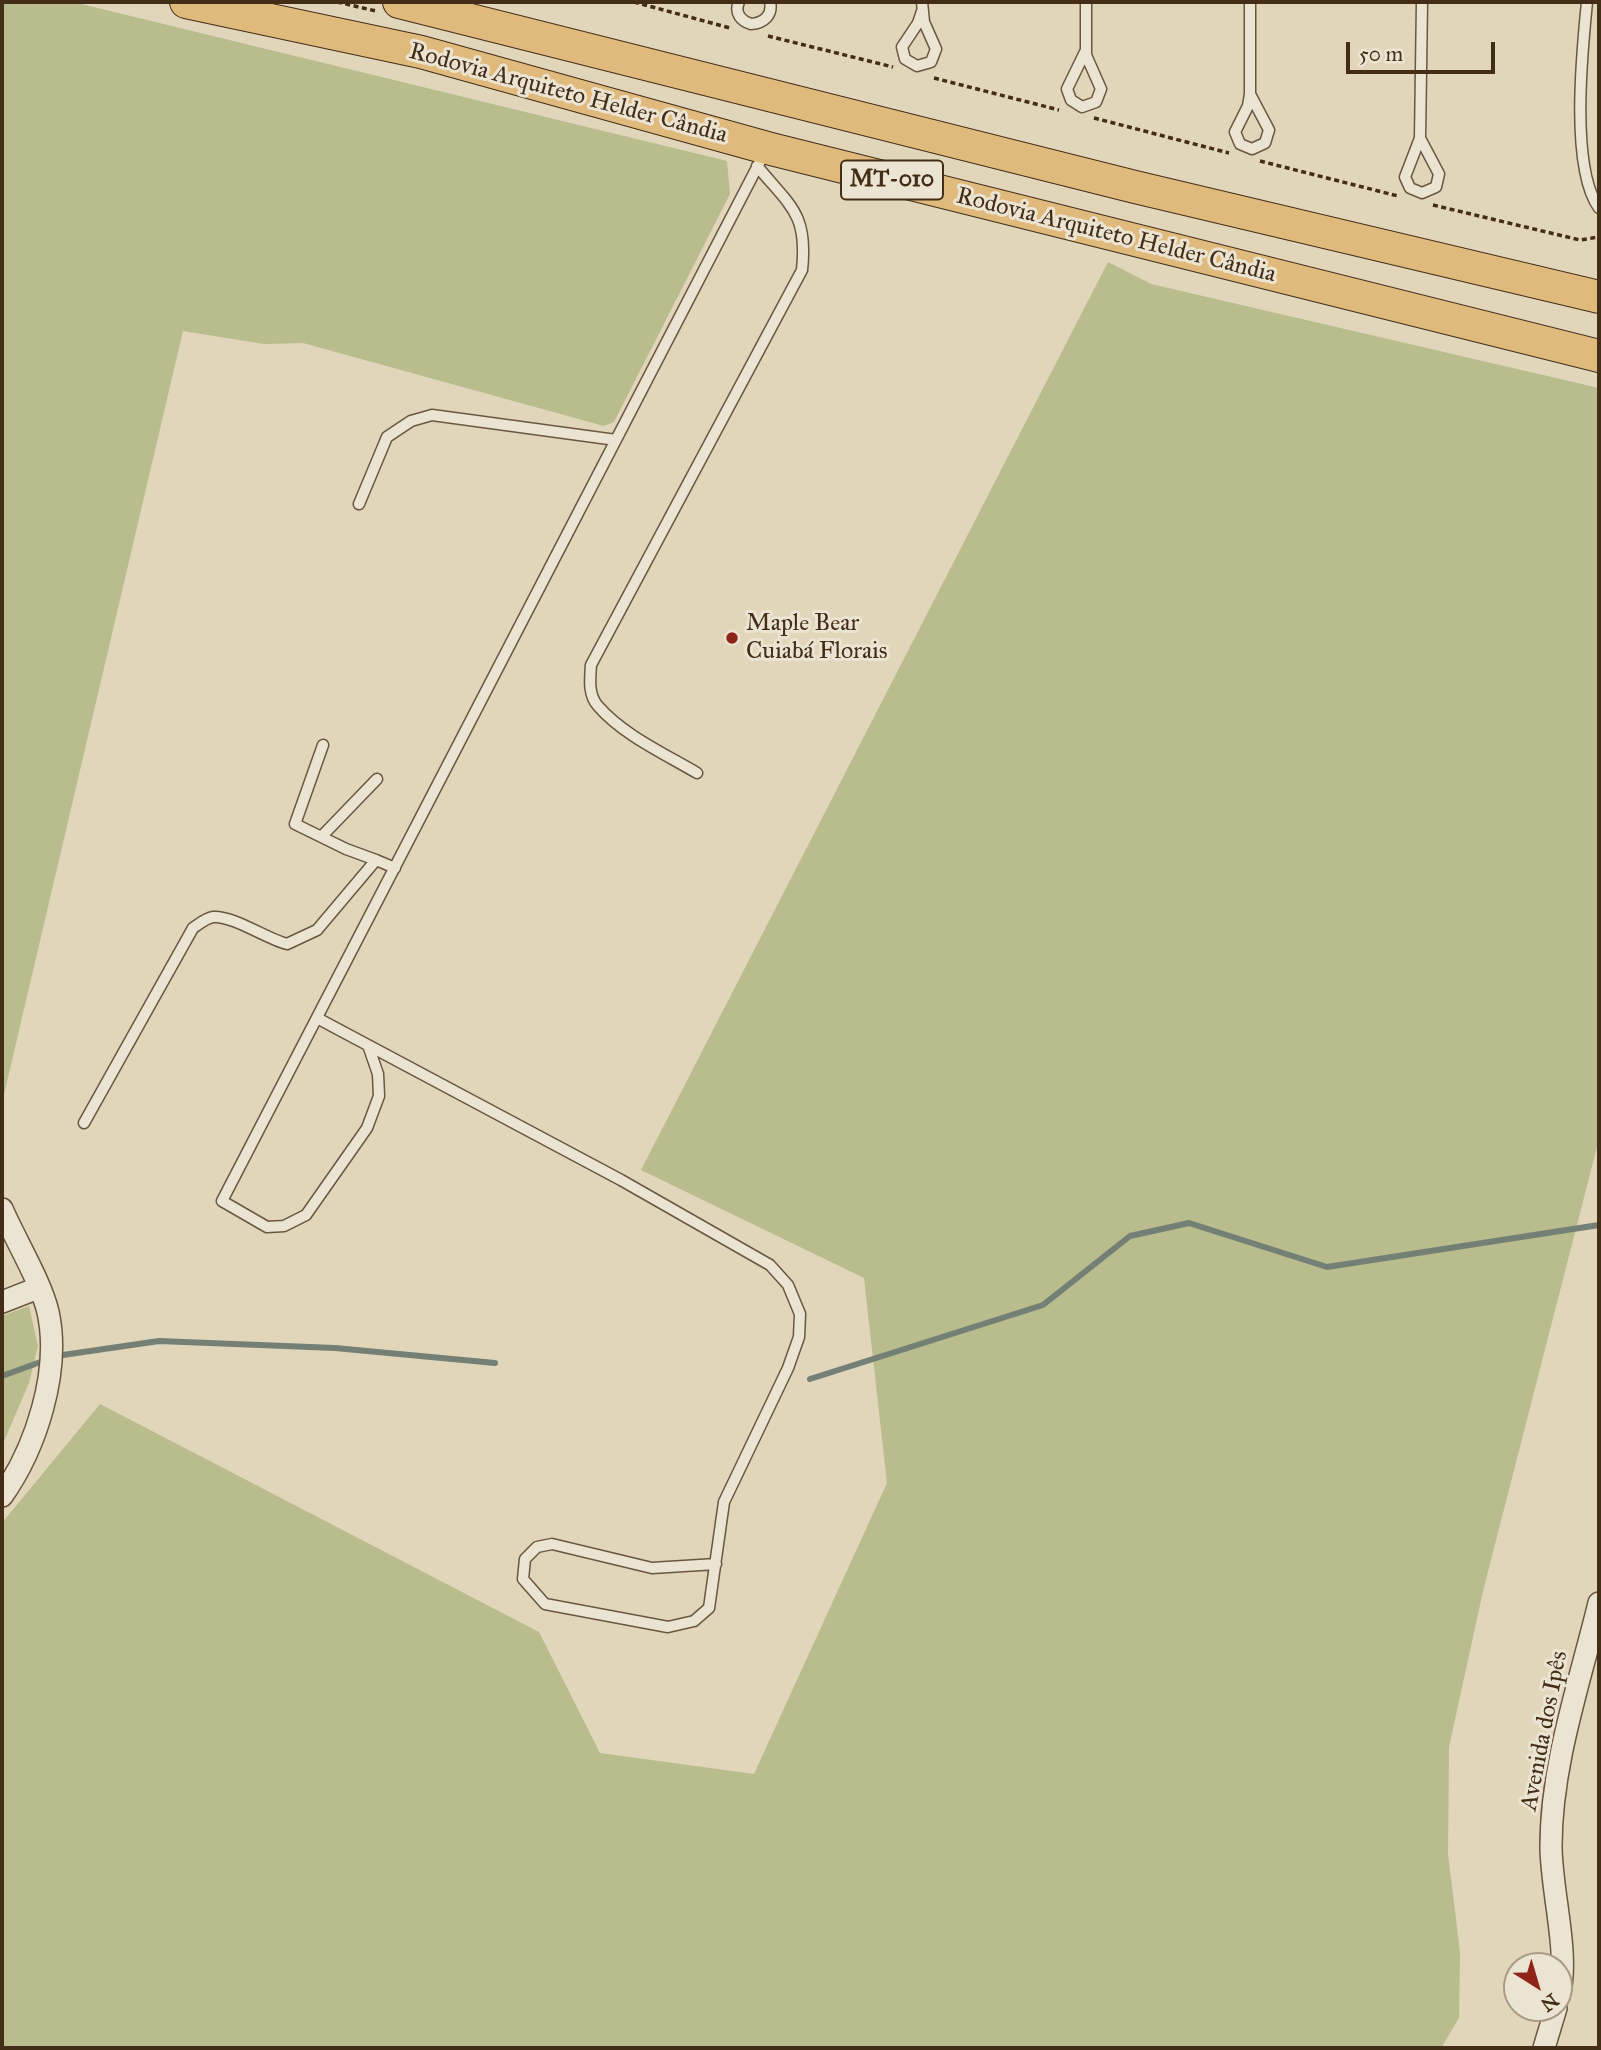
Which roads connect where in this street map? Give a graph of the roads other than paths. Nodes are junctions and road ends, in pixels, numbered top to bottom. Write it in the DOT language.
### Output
graph roads {
  1 [pos="186,2"];
  2 [pos="399,2"];
  3 [pos="738,2"];
  4 [pos="770,2"];
  5 [pos="1086,2"];
  6 [pos="1250,2"];
  7 [pos="1422,2"];
  8 [pos="1587,2"];
  9 [pos="922,6"];
  10 [pos="1086,52"];
  11 [pos="1250,94"];
  12 [pos="1420,138"];
  13 [pos="762,157"];
  14 [pos="1599,208"];
  15 [pos="1599,297"];
  16 [pos="1599,356"];
  17 [pos="616,440"];
  18 [pos="359,504"];
  19 [pos="323,745"];
  20 [pos="697,773"];
  21 [pos="377,779"];
  22 [pos="322,836"];
  23 [pos="376,860"];
  24 [pos="395,869"];
  25 [pos="317,1018"];
  26 [pos="368,1045"];
  27 [pos="84,1123"];
  28 [pos="2,1209"];
  29 [pos="38,1288"];
  30 [pos="2,1302"];
  31 [pos="2,1496"];
  32 [pos="716,1564"];
  33 [pos="1599,1603"];
  34 [pos="1560,1952"];
  35 [pos="1552,2022"];
  36 [pos="1544,2048"];
  1 -- 13 [label="main road, Rodovia Arquiteto Helder Cândia / MT-010"];
  2 -- 15 [label="main road, Rodovia Arquiteto Helder Cândia / MT-010"];
  3 -- 4 [label="lane"];
  5 -- 10 [label="lane"];
  6 -- 11 [label="lane"];
  7 -- 12 [label="lane"];
  8 -- 14 [label="lane"];
  9 -- 9 [label="lane"];
  10 -- 10 [label="lane"];
  11 -- 11 [label="lane"];
  12 -- 12 [label="lane"];
  13 -- 16 [label="main road, Rodovia Arquiteto Helder Cândia / MT-010"];
  13 -- 17 [label="lane"];
  13 -- 20 [label="lane"];
  17 -- 18 [label="lane"];
  17 -- 24 [label="lane"];
  19 -- 22 [label="lane"];
  21 -- 22 [label="lane"];
  22 -- 23 [label="lane"];
  23 -- 24 [label="lane"];
  23 -- 27 [label="lane"];
  24 -- 25 [label="lane"];
  25 -- 26 [label="lane"];
  25 -- 26 [label="lane"];
  26 -- 32 [label="lane"];
  28 -- 29 [label="street"];
  29 -- 30 [label="street"];
  29 -- 31 [label="street"];
  32 -- 32 [label="lane"];
  33 -- 34 [label="street, Avenida dos Ipês"];
  35 -- 36 [label="street"];
}
